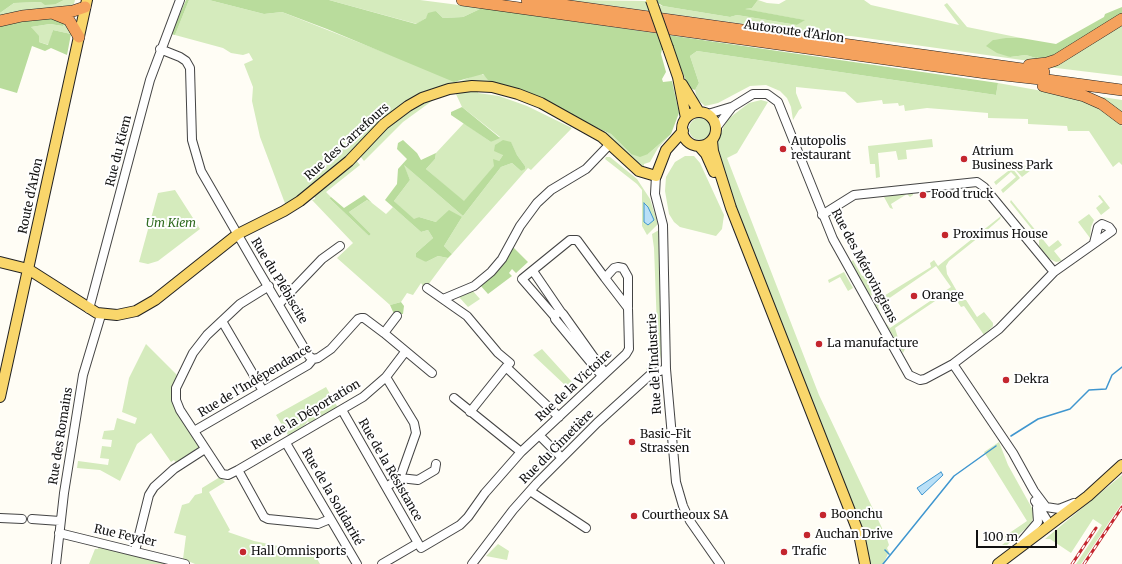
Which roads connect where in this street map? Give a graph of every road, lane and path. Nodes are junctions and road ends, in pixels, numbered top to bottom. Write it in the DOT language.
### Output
graph roads {
  1 [pos="180,0"];
  2 [pos="462,0"];
  3 [pos="527,0"];
  4 [pos="652,0"];
  5 [pos="86,4"];
  6 [pos="49,13"];
  7 [pos="1122,19"];
  8 [pos="3,21"];
  9 [pos="79,37"];
  10 [pos="160,49"];
  11 [pos="1012,67"];
  12 [pos="986,73"];
  13 [pos="678,77"];
  14 [pos="1122,83"];
  15 [pos="1122,90"];
  16 [pos="732,107"];
  17 [pos="703,113"];
  18 [pos="686,118"];
  19 [pos="1122,119"];
  20 [pos="716,128"];
  21 [pos="682,131"];
  22 [pos="712,140"];
  23 [pos="610,144"];
  24 [pos="694,144"];
  25 [pos="662,159"];
  26 [pos="656,176"];
  27 [pos="731,208"];
  28 [pos="822,215"];
  29 [pos="238,234"];
  30 [pos="1094,243"];
  31 [pos="340,246"];
  32 [pos="0,262"];
  33 [pos="28,269"];
  34 [pos="533,270"];
  35 [pos="1054,272"];
  36 [pos="605,278"];
  37 [pos="268,286"];
  38 [pos="544,287"];
  39 [pos="427,288"];
  40 [pos="535,294"];
  41 [pos="443,299"];
  42 [pos="279,304"];
  43 [pos="628,308"];
  44 [pos="89,310"];
  45 [pos="558,314"];
  46 [pos="101,315"];
  47 [pos="397,316"];
  48 [pos="222,321"];
  49 [pos="384,332"];
  50 [pos="405,352"];
  51 [pos="313,359"];
  52 [pos="953,364"];
  53 [pos="506,367"];
  54 [pos="666,369"];
  55 [pos="432,373"];
  56 [pos="604,374"];
  57 [pos="386,377"];
  58 [pos="263,391"];
  59 [pos="0,397"];
  60 [pos="454,398"];
  61 [pos="342,410"];
  62 [pos="470,412"];
  63 [pos="559,417"];
  64 [pos="194,431"];
  65 [pos="539,435"];
  66 [pos="286,443"];
  67 [pos="1006,443"];
  68 [pos="205,448"];
  69 [pos="521,452"];
  70 [pos="562,458"];
  71 [pos="436,464"];
  72 [pos="1122,465"];
  73 [pos="234,472"];
  74 [pos="400,478"];
  75 [pos="386,487"];
  76 [pos="530,491"];
  77 [pos="1030,493"];
  78 [pos="1088,496"];
  79 [pos="1046,508"];
  80 [pos="0,518"];
  81 [pos="22,519"];
  82 [pos="32,519"];
  83 [pos="330,519"];
  84 [pos="60,521"];
  85 [pos="1053,523"];
  86 [pos="586,528"];
  87 [pos="59,533"];
  88 [pos="418,543"];
  89 [pos="135,551"];
  90 [pos="392,562"];
  91 [pos="475,562"];
  92 [pos="999,563"];
  93 [pos="56,564"];
  94 [pos="185,564"];
  95 [pos="357,564"];
  96 [pos="382,564"];
  97 [pos="720,564"];
  98 [pos="865,564"];
  1 -- 10 [label="street, Rue du Kiem"];
  2 -- 12 [label="highway, Autoroute d'Arlon"];
  3 -- 11 [label="highway, Autoroute d'Arlon"];
  4 -- 13 [label="main road, bridge"];
  5 -- 6 [label="highway"];
  5 -- 9 [label="main road, Route d'Arlon"];
  6 -- 8 [label="highway"];
  6 -- 9 [label="highway"];
  7 -- 11 [label="highway"];
  9 -- 33 [label="main road, Route d'Arlon"];
  10 -- 29 [label="street, Rue du Plébiscite"];
  10 -- 44 [label="street, Rue du Kiem"];
  11 -- 14 [label="highway, Autoroute d'Arlon"];
  12 -- 15 [label="highway, Autoroute d'Arlon"];
  12 -- 19 [label="highway"];
  13 -- 17 [label="main road"];
  13 -- 18 [label="main road"];
  16 -- 17 [label="street, Rue des Mérovingiens"];
  16 -- 20 [label="street, Rue des Mérovingiens"];
  16 -- 28 [label="street, Rue des Mérovingiens"];
  17 -- 18 [label="main road"];
  17 -- 20 [label="main road"];
  18 -- 21 [label="main road"];
  20 -- 22 [label="main road"];
  21 -- 24 [label="main road"];
  21 -- 25 [label="main road"];
  22 -- 24 [label="main road"];
  22 -- 27 [label="main road"];
  23 -- 26 [label="main road, Rue des Carrefours"];
  23 -- 29 [label="main road, Rue des Carrefours"];
  23 -- 41 [label="street"];
  24 -- 25 [label="main road"];
  24 -- 27 [label="main road"];
  25 -- 26 [label="main road"];
  26 -- 54 [label="street, Rue de l'Industrie"];
  27 -- 98 [label="main road"];
  28 -- 35 [label="street"];
  28 -- 52 [label="street, Rue des Mérovingiens"];
  29 -- 37 [label="street, Rue du Plébiscite"];
  29 -- 46 [label="main road, Rue des Carrefours"];
  30 -- 35 [label="street, Rue des Mérovingiens"];
  31 -- 42 [label="street"];
  32 -- 33 [label="main road, Rue des Carrefours"];
  33 -- 44 [label="main road, Rue des Carrefours"];
  33 -- 59 [label="main road, Route d'Arlon"];
  34 -- 36 [label="street"];
  34 -- 38 [label="street"];
  34 -- 40 [label="street"];
  35 -- 52 [label="street, Rue des Mérovingiens"];
  36 -- 43 [label="street"];
  36 -- 43 [label="street, Rue de la Victoire"];
  37 -- 42 [label="street, Rue du Plébiscite"];
  37 -- 48 [label="street"];
  38 -- 40 [label="street"];
  38 -- 45 [label="street"];
  39 -- 41 [label="street"];
  40 -- 45 [label="street"];
  41 -- 53 [label="street"];
  42 -- 51 [label="street, Rue du Plébiscite"];
  43 -- 56 [label="street, Rue de la Victoire"];
  44 -- 46 [label="main road, Rue des Carrefours"];
  45 -- 56 [label="street"];
  46 -- 84 [label="street, Rue des Romains"];
  47 -- 49 [label="street"];
  48 -- 58 [label="street"];
  48 -- 64 [label="street"];
  49 -- 50 [label="street"];
  49 -- 51 [label="street, Rue de l'Indépendance"];
  50 -- 55 [label="street"];
  50 -- 57 [label="street, Rue de la Déportation"];
  51 -- 58 [label="street, Rue de l'Indépendance"];
  52 -- 67 [label="street"];
  53 -- 62 [label="street"];
  53 -- 63 [label="street"];
  54 -- 70 [label="street, Rue du Cimetière"];
  54 -- 97 [label="street, Rue de l'Industrie"];
  56 -- 63 [label="street, Rue de la Victoire"];
  57 -- 61 [label="street, Rue de la Déportation"];
  57 -- 74 [label="street"];
  58 -- 64 [label="street, Rue de l'Indépendance"];
  60 -- 62 [label="street"];
  61 -- 66 [label="street, Rue de la Déportation"];
  61 -- 75 [label="street, Rue de la Résistance"];
  62 -- 69 [label="street"];
  63 -- 65 [label="street, Rue de la Victoire"];
  64 -- 68 [label="street"];
  65 -- 69 [label="street, Rue de la Victoire"];
  65 -- 70 [label="street, Rue de la Victoire"];
  66 -- 73 [label="street, Rue de la Déportation"];
  66 -- 83 [label="street, Rue de la Solidarité"];
  67 -- 77 [label="street"];
  67 -- 79 [label="street"];
  68 -- 73 [label="street"];
  68 -- 89 [label="street"];
  69 -- 88 [label="street, Rue de la Victoire"];
  70 -- 76 [label="street, Rue du Cimetière"];
  71 -- 74 [label="street"];
  72 -- 78 [label="main road"];
  73 -- 83 [label="street"];
  74 -- 75 [label="street"];
  75 -- 88 [label="street, Rue de la Résistance"];
  76 -- 86 [label="street"];
  76 -- 91 [label="street, Rue du Cimetière"];
  77 -- 85 [label="street"];
  77 -- 92 [label="street"];
  78 -- 79 [label="street"];
  78 -- 85 [label="main road"];
  79 -- 85 [label="street"];
  80 -- 81 [label="street"];
  82 -- 84 [label="street"];
  83 -- 95 [label="street, Rue de la Solidarité"];
  84 -- 87 [label="street, Rue des Romains"];
  85 -- 92 [label="main road"];
  87 -- 89 [label="street, Rue Feyder"];
  87 -- 93 [label="street, Rue des Romains"];
  88 -- 90 [label="street"];
  89 -- 94 [label="street, Rue Feyder"];
  90 -- 96 [label="street"];
}
